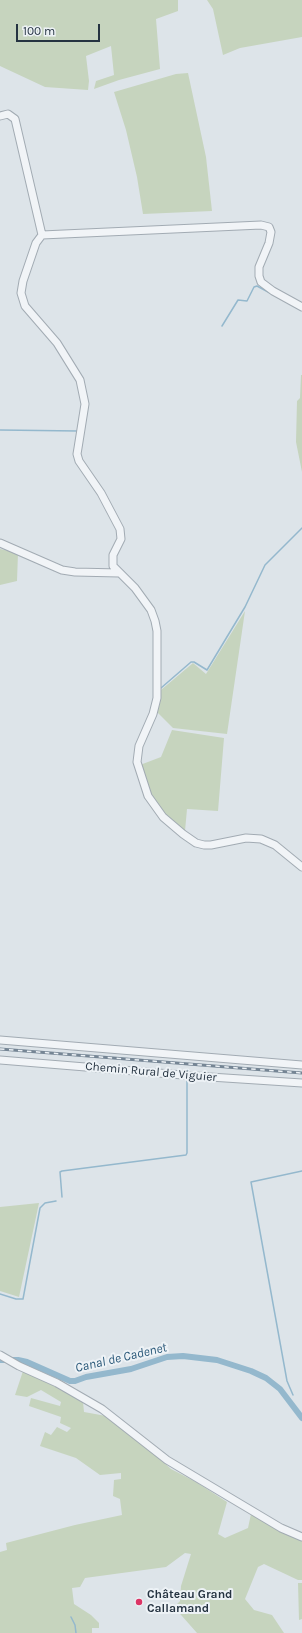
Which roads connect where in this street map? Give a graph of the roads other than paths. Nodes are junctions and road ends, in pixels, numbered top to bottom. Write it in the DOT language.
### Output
graph roads {
  1 [pos="0,116"];
  2 [pos="41,236"];
  3 [pos="302,307"];
  4 [pos="0,543"];
  5 [pos="119,573"];
  6 [pos="302,866"];
  7 [pos="0,1040"];
  8 [pos="0,1060"];
  9 [pos="302,1065"];
  10 [pos="302,1083"];
  11 [pos="1,1356"];
  12 [pos="302,1537"];
  1 -- 2 [label="street"];
  2 -- 3 [label="street"];
  2 -- 5 [label="street"];
  4 -- 5 [label="street"];
  5 -- 6 [label="street"];
  7 -- 9 [label="street"];
  8 -- 10 [label="street, Chemin Rural de Viguier"];
  11 -- 12 [label="street"];
}
